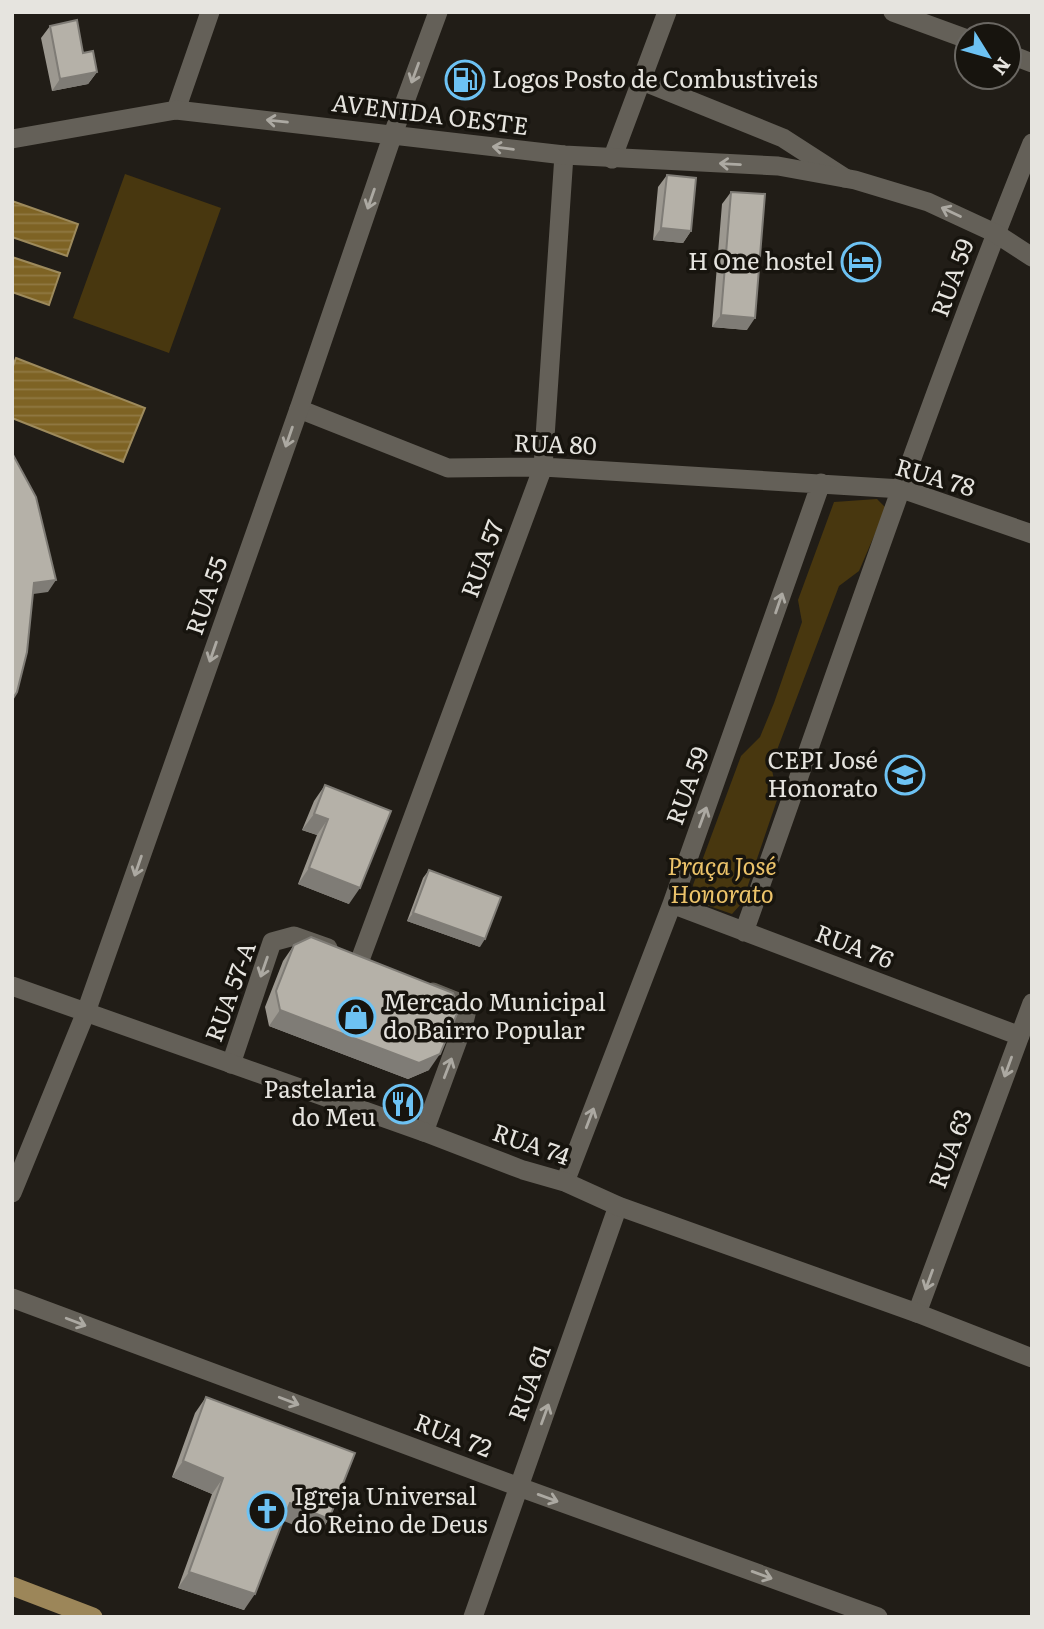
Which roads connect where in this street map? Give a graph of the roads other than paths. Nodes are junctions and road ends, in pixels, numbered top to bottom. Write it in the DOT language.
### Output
graph roads {
  1 [pos="210,12"];
  2 [pos="438,12"];
  3 [pos="667,12"];
  4 [pos="892,12"];
  5 [pos="953,34"];
  6 [pos="642,81"];
  7 [pos="176,110"];
  8 [pos="393,134"];
  9 [pos="12,139"];
  10 [pos="1032,143"];
  11 [pos="564,155"];
  12 [pos="612,159"];
  13 [pos="845,178"];
  14 [pos="995,233"];
  15 [pos="1032,257"];
  16 [pos="299,409"];
  17 [pos="543,467"];
  18 [pos="821,483"];
  19 [pos="902,489"];
  20 [pos="1032,534"];
  21 [pos="672,904"];
  22 [pos="744,932"];
  23 [pos="366,963"];
  24 [pos="12,986"];
  25 [pos="420,986"];
  26 [pos="1032,1003"];
  27 [pos="86,1012"];
  28 [pos="1020,1036"];
  29 [pos="231,1064"];
  30 [pos="424,1132"];
  31 [pos="565,1182"];
  32 [pos="12,1194"];
  33 [pos="618,1206"];
  34 [pos="12,1298"];
  35 [pos="917,1313"];
  36 [pos="1032,1358"];
  37 [pos="519,1487"];
  38 [pos="12,1586"];
  39 [pos="93,1617"];
  40 [pos="473,1617"];
  41 [pos="878,1617"];
  1 -- 7 [label="street"];
  2 -- 8 [label="street, RUA 55, one-way"];
  3 -- 6 [label="street"];
  4 -- 5 [label="street"];
  6 -- 12 [label="street"];
  6 -- 13 [label="street, AVENIDA OESTE"];
  8 -- 7 [label="street, AVENIDA OESTE, one-way"];
  7 -- 9 [label="street, AVENIDA OESTE"];
  11 -- 8 [label="street, AVENIDA OESTE, one-way"];
  8 -- 16 [label="street, RUA 55, one-way"];
  10 -- 14 [label="street, RUA 59"];
  11 -- 12 [label="street, AVENIDA OESTE"];
  11 -- 17 [label="street, RUA 57"];
  13 -- 12 [label="street, AVENIDA OESTE, one-way"];
  14 -- 13 [label="street, AVENIDA OESTE, one-way"];
  14 -- 15 [label="street, AVENIDA OESTE"];
  14 -- 19 [label="street, RUA 59"];
  16 -- 17 [label="street, RUA 80"];
  16 -- 27 [label="street, RUA 55, one-way"];
  17 -- 18 [label="street, RUA 80"];
  17 -- 23 [label="street, RUA 57"];
  18 -- 19 [label="street, RUA 78"];
  21 -- 18 [label="street, RUA 59, one-way"];
  19 -- 20 [label="street, RUA 78"];
  19 -- 22 [label="street, RUA 59"];
  21 -- 22 [label="street, RUA 76"];
  31 -- 21 [label="street, RUA 59, one-way"];
  22 -- 28 [label="street, RUA 76"];
  23 -- 29 [label="street, RUA 57-A, one-way"];
  24 -- 27 [label="street, RUA 74"];
  30 -- 25 [label="street, one-way"];
  26 -- 28 [label="street, RUA 63"];
  27 -- 29 [label="street, RUA 74"];
  27 -- 32 [label="street, RUA 55"];
  28 -- 35 [label="street, RUA 63, one-way"];
  29 -- 30 [label="street, RUA 74"];
  30 -- 31 [label="street, RUA 74"];
  31 -- 33 [label="street, RUA 74"];
  33 -- 35 [label="street, RUA 74"];
  37 -- 33 [label="street, RUA 61, one-way"];
  34 -- 37 [label="street, RUA 72, one-way"];
  35 -- 36 [label="street, RUA 74"];
  37 -- 40 [label="street, RUA 61"];
  37 -- 41 [label="street, RUA 72, one-way"];
  38 -- 39 [label="main road"];
}
